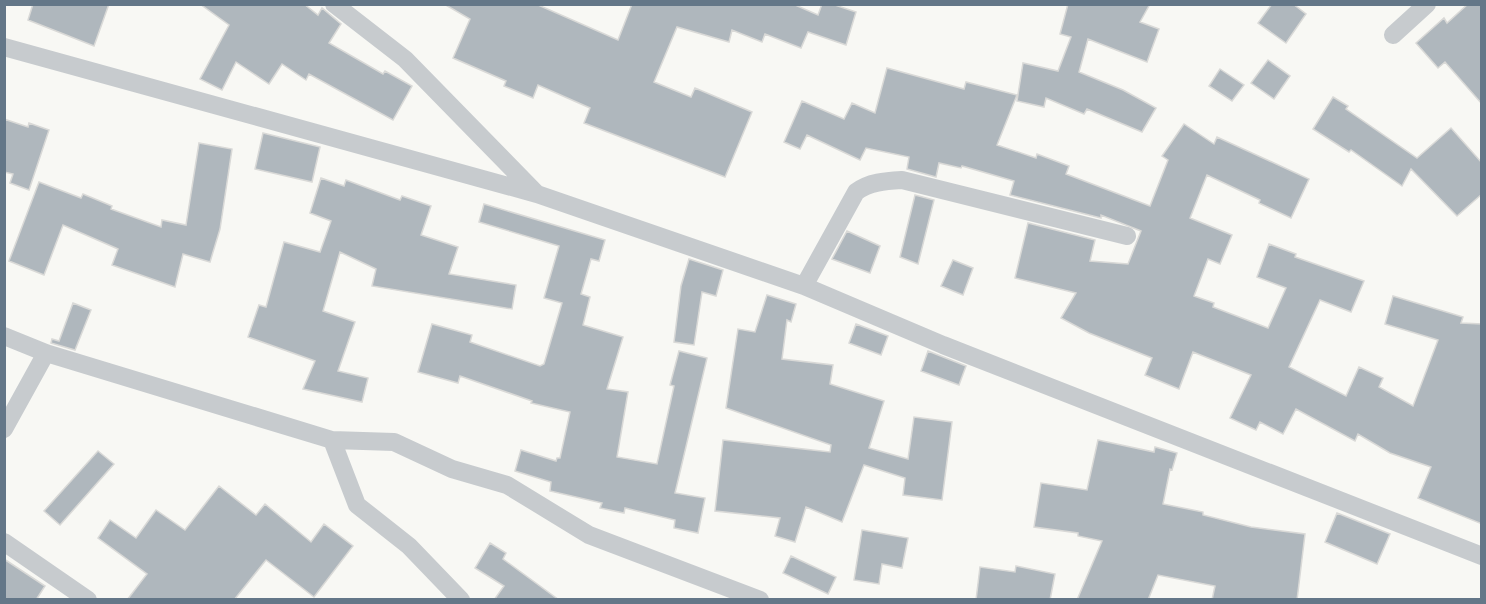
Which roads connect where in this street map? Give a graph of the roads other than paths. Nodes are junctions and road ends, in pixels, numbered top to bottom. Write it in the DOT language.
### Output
graph roads {
  1 [pos="334,4"];
  2 [pos="1427,4"];
  3 [pos="1393,35"];
  4 [pos="5,48"];
  5 [pos="537,194"];
  6 [pos="1127,236"];
  7 [pos="804,286"];
  8 [pos="4,336"];
  9 [pos="46,353"];
  10 [pos="4,429"];
  11 [pos="332,440"];
  12 [pos="4,542"];
  13 [pos="1482,556"];
  14 [pos="88,600"];
  15 [pos="461,600"];
  16 [pos="760,600"];
  1 -- 5 [label="street"];
  2 -- 3 [label="street"];
  4 -- 5 [label="street"];
  5 -- 7 [label="street"];
  6 -- 7 [label="street"];
  7 -- 13 [label="street"];
  8 -- 9 [label="street"];
  9 -- 10 [label="street"];
  9 -- 11 [label="street"];
  11 -- 15 [label="street"];
  11 -- 16 [label="street"];
  12 -- 14 [label="street"];
}
